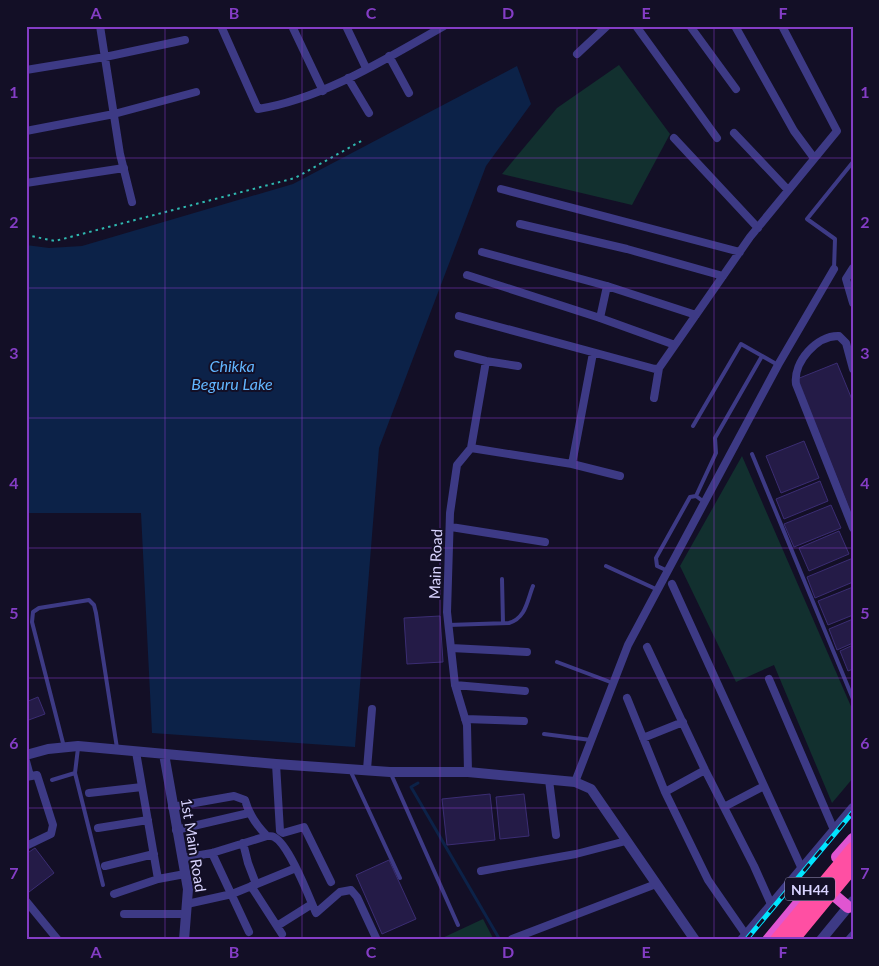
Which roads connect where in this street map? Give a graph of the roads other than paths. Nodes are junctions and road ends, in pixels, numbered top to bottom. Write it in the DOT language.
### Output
graph roads {
  1 [pos="100,26"];
  2 [pos="221,26"];
  3 [pos="292,26"];
  4 [pos="346,26"];
  5 [pos="424,26"];
  6 [pos="444,26"];
  7 [pos="607,26"];
  8 [pos="636,26"];
  9 [pos="690,26"];
  10 [pos="735,26"];
  11 [pos="782,26"];
  12 [pos="429,35"];
  13 [pos="185,40"];
  14 [pos="577,54"];
  15 [pos="388,56"];
  16 [pos="105,57"];
  17 [pos="366,68"];
  18 [pos="26,70"];
  19 [pos="348,78"];
  20 [pos="736,88"];
  21 [pos="323,91"];
  22 [pos="196,92"];
  23 [pos="409,93"];
  24 [pos="369,113"];
  25 [pos="114,114"];
  26 [pos="26,132"];
  27 [pos="734,133"];
  28 [pos="674,138"];
  29 [pos="717,138"];
  30 [pos="814,158"];
  31 [pos="853,162"];
  32 [pos="124,168"];
  33 [pos="26,183"];
  34 [pos="501,189"];
  35 [pos="788,190"];
  36 [pos="132,202"];
  37 [pos="520,224"];
  38 [pos="758,228"];
  39 [pos="482,252"];
  40 [pos="740,252"];
  41 [pos="853,268"];
  42 [pos="834,269"];
  43 [pos="467,275"];
  44 [pos="723,276"];
  45 [pos="607,286"];
  46 [pos="853,303"];
  47 [pos="696,315"];
  48 [pos="459,316"];
  49 [pos="600,318"];
  50 [pos="675,345"];
  51 [pos="593,353"];
  52 [pos="458,354"];
  53 [pos="762,356"];
  54 [pos="486,361"];
  55 [pos="778,365"];
  56 [pos="518,366"];
  57 [pos="659,368"];
  58 [pos="853,369"];
  59 [pos="654,398"];
  60 [pos="693,426"];
  61 [pos="471,448"];
  62 [pos="752,454"];
  63 [pos="572,464"];
  64 [pos="620,476"];
  65 [pos="696,496"];
  66 [pos="705,502"];
  67 [pos="451,527"];
  68 [pos="853,528"];
  69 [pos="545,542"];
  70 [pos="606,566"];
  71 [pos="668,571"];
  72 [pos="502,579"];
  73 [pos="672,584"];
  74 [pos="533,586"];
  75 [pos="658,590"];
  76 [pos="503,623"];
  77 [pos="448,624"];
  78 [pos="648,647"];
  79 [pos="451,648"];
  80 [pos="527,652"];
  81 [pos="556,662"];
  82 [pos="769,679"];
  83 [pos="613,682"];
  84 [pos="455,685"];
  85 [pos="525,690"];
  86 [pos="627,698"];
  87 [pos="853,699"];
  88 [pos="372,709"];
  89 [pos="465,719"];
  90 [pos="524,721"];
  91 [pos="683,722"];
  92 [pos="544,734"];
  93 [pos="643,738"];
  94 [pos="591,740"];
  95 [pos="78,746"];
  96 [pos="64,747"];
  97 [pos="117,750"];
  98 [pos="136,752"];
  99 [pos="26,754"];
  100 [pos="164,754"];
  101 [pos="26,761"];
  102 [pos="276,764"];
  103 [pos="349,768"];
  104 [pos="367,769"];
  105 [pos="705,770"];
  106 [pos="390,772"];
  107 [pos="468,772"];
  108 [pos="75,773"];
  109 [pos="28,776"];
  110 [pos="52,780"];
  111 [pos="549,780"];
  112 [pos="574,782"];
  113 [pos="764,786"];
  114 [pos="142,787"];
  115 [pos="89,792"];
  116 [pos="665,792"];
  117 [pos="172,806"];
  118 [pos="724,807"];
  119 [pos="853,808"];
  120 [pos="249,813"];
  121 [pos="148,820"];
  122 [pos="98,828"];
  123 [pos="176,830"];
  124 [pos="834,830"];
  125 [pos="556,835"];
  126 [pos="266,836"];
  127 [pos="853,839"];
  128 [pos="626,841"];
  129 [pos="243,843"];
  130 [pos="26,846"];
  131 [pos="853,849"];
  132 [pos="212,853"];
  133 [pos="154,854"];
  134 [pos="182,858"];
  135 [pos="105,866"];
  136 [pos="853,866"];
  137 [pos="296,868"];
  138 [pos="802,869"];
  139 [pos="481,871"];
  140 [pos="185,874"];
  141 [pos="853,875"];
  142 [pos="400,878"];
  143 [pos="158,880"];
  144 [pos="331,882"];
  145 [pos="656,884"];
  146 [pos="103,885"];
  147 [pos="253,885"];
  148 [pos="114,894"];
  149 [pos="232,894"];
  150 [pos="836,896"];
  151 [pos="26,901"];
  152 [pos="312,904"];
  153 [pos="771,904"];
  154 [pos="850,904"];
  155 [pos="187,909"];
  156 [pos="124,914"];
  157 [pos="458,925"];
  158 [pos="277,926"];
  159 [pos="250,932"];
  160 [pos="853,932"];
  161 [pos="282,934"];
  162 [pos="744,937"];
  163 [pos="512,939"];
  164 [pos="58,940"];
  165 [pos="184,940"];
  166 [pos="377,940"];
  167 [pos="695,940"];
  168 [pos="768,940"];
  169 [pos="777,940"];
  170 [pos="792,940"];
  171 [pos="799,940"];
  172 [pos="821,940"];
  173 [pos="846,940"];
  1 -- 16 [label="street"];
  2 -- 21 [label="street"];
  3 -- 21 [label="street"];
  4 -- 17 [label="street"];
  5 -- 12 [label="street"];
  6 -- 12 [label="street"];
  7 -- 14 [label="street"];
  8 -- 29 [label="street"];
  9 -- 20 [label="street"];
  10 -- 30 [label="street"];
  11 -- 30 [label="street"];
  12 -- 15 [label="street"];
  13 -- 16 [label="street"];
  15 -- 17 [label="street"];
  15 -- 23 [label="street"];
  16 -- 18 [label="street"];
  16 -- 25 [label="street"];
  17 -- 19 [label="street"];
  19 -- 21 [label="street"];
  19 -- 24 [label="street"];
  22 -- 25 [label="street"];
  25 -- 26 [label="street"];
  25 -- 32 [label="street"];
  27 -- 35 [label="street"];
  28 -- 38 [label="street"];
  30 -- 35 [label="street"];
  31 -- 42 [label="lane"];
  32 -- 33 [label="street"];
  32 -- 36 [label="street"];
  34 -- 40 [label="street"];
  35 -- 38 [label="street"];
  37 -- 44 [label="street"];
  38 -- 40 [label="street"];
  39 -- 45 [label="street"];
  40 -- 44 [label="street"];
  41 -- 46 [label="street"];
  42 -- 55 [label="street"];
  43 -- 49 [label="street"];
  44 -- 47 [label="street"];
  45 -- 47 [label="street"];
  45 -- 49 [label="street"];
  47 -- 50 [label="street"];
  48 -- 51 [label="street"];
  49 -- 50 [label="street"];
  50 -- 57 [label="street"];
  51 -- 57 [label="street"];
  51 -- 63 [label="street"];
  52 -- 54 [label="street"];
  53 -- 55 [label="lane"];
  53 -- 60 [label="lane"];
  53 -- 65 [label="lane"];
  54 -- 56 [label="street"];
  54 -- 61 [label="street, Main Road"];
  55 -- 66 [label="street"];
  57 -- 59 [label="street"];
  58 -- 68 [label="street"];
  61 -- 63 [label="street"];
  61 -- 67 [label="street, Main Road"];
  62 -- 87 [label="lane"];
  63 -- 64 [label="street"];
  65 -- 66 [label="lane"];
  65 -- 71 [label="lane"];
  66 -- 71 [label="street"];
  67 -- 69 [label="street"];
  67 -- 77 [label="street, Main Road"];
  70 -- 75 [label="lane"];
  71 -- 75 [label="street"];
  72 -- 76 [label="lane"];
  73 -- 113 [label="street"];
  74 -- 76 [label="lane"];
  75 -- 83 [label="street"];
  76 -- 77 [label="lane"];
  77 -- 79 [label="street, Main Road"];
  78 -- 91 [label="street"];
  79 -- 80 [label="street"];
  79 -- 84 [label="street, Main Road"];
  81 -- 83 [label="lane"];
  82 -- 124 [label="street"];
  83 -- 94 [label="street"];
  84 -- 85 [label="street"];
  84 -- 89 [label="street, Main Road"];
  86 -- 93 [label="street"];
  88 -- 104 [label="street"];
  89 -- 90 [label="street"];
  89 -- 107 [label="street, Main Road"];
  91 -- 93 [label="street"];
  91 -- 105 [label="street"];
  92 -- 94 [label="lane"];
  93 -- 116 [label="street"];
  94 -- 112 [label="street"];
  95 -- 96 [label="street"];
  95 -- 97 [label="street"];
  95 -- 108 [label="lane"];
  96 -- 97 [label="lane"];
  96 -- 99 [label="street"];
  97 -- 98 [label="street"];
  98 -- 100 [label="street"];
  98 -- 114 [label="street"];
  100 -- 102 [label="street"];
  100 -- 117 [label="street, 1st Main Road"];
  101 -- 109 [label="street"];
  102 -- 103 [label="street"];
  102 -- 144 [label="street"];
  103 -- 104 [label="street"];
  103 -- 142 [label="lane"];
  104 -- 106 [label="street"];
  105 -- 116 [label="street"];
  105 -- 118 [label="street"];
  106 -- 107 [label="street"];
  106 -- 157 [label="lane"];
  107 -- 111 [label="street"];
  108 -- 110 [label="lane"];
  108 -- 146 [label="lane"];
  109 -- 130 [label="street"];
  111 -- 112 [label="street"];
  111 -- 125 [label="street"];
  112 -- 128 [label="street"];
  113 -- 118 [label="street"];
  113 -- 138 [label="street"];
  114 -- 115 [label="street"];
  114 -- 121 [label="street"];
  116 -- 162 [label="street"];
  117 -- 120 [label="street"];
  117 -- 123 [label="street, 1st Main Road"];
  118 -- 153 [label="street"];
  119 -- 124 [label="street"];
  120 -- 123 [label="street"];
  120 -- 126 [label="street"];
  121 -- 122 [label="street"];
  121 -- 133 [label="street"];
  123 -- 134 [label="street, 1st Main Road"];
  124 -- 138 [label="street"];
  126 -- 129 [label="street"];
  126 -- 137 [label="street"];
  127 -- 168 [label="highway, NH44"];
  128 -- 139 [label="street"];
  128 -- 145 [label="street"];
  129 -- 132 [label="street"];
  129 -- 147 [label="street"];
  131 -- 169 [label="highway"];
  132 -- 134 [label="street"];
  132 -- 149 [label="street"];
  133 -- 135 [label="street"];
  133 -- 143 [label="street"];
  134 -- 140 [label="street, 1st Main Road"];
  136 -- 170 [label="highway"];
  137 -- 147 [label="street"];
  137 -- 152 [label="street"];
  138 -- 153 [label="street"];
  140 -- 143 [label="street"];
  140 -- 155 [label="street, 1st Main Road"];
  141 -- 150 [label="highway, NH44"];
  143 -- 148 [label="street"];
  145 -- 163 [label="street"];
  145 -- 167 [label="street"];
  147 -- 149 [label="street"];
  147 -- 158 [label="street"];
  149 -- 155 [label="street"];
  149 -- 159 [label="street"];
  150 -- 154 [label="highway"];
  150 -- 171 [label="highway, NH44"];
  151 -- 164 [label="street"];
  152 -- 158 [label="street"];
  152 -- 166 [label="street"];
  153 -- 162 [label="street"];
  154 -- 172 [label="street"];
  155 -- 156 [label="street"];
  155 -- 165 [label="street, 1st Main Road"];
  158 -- 161 [label="street"];
  160 -- 173 [label="lane"];
}
